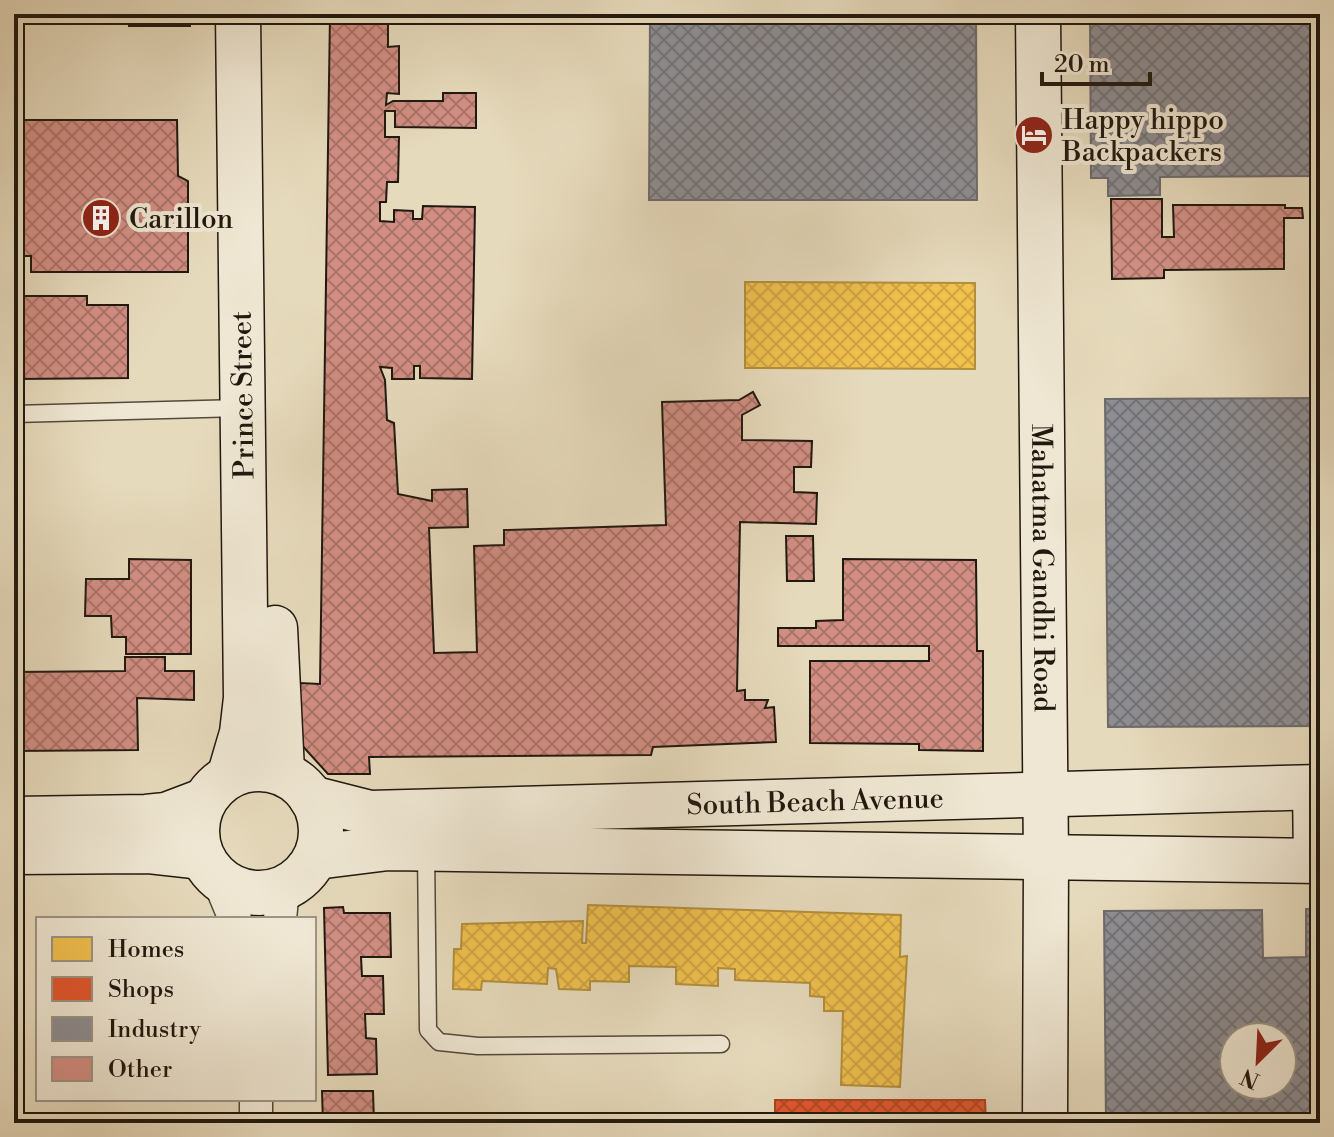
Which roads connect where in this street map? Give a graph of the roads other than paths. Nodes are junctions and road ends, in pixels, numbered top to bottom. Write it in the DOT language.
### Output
graph roads {
  1 [pos="238,14"];
  2 [pos="267,14"];
  3 [pos="1038,14"];
  4 [pos="242,408"];
  5 [pos="14,414"];
  6 [pos="296,784"];
  7 [pos="1318,787"];
  8 [pos="216,788"];
  9 [pos="1045,795"];
  10 [pos="14,819"];
  11 [pos="426,848"];
  12 [pos="14,852"];
  13 [pos="316,857"];
  14 [pos="1046,858"];
  15 [pos="1318,860"];
  16 [pos="210,868"];
  17 [pos="282,904"];
  18 [pos="234,917"];
  19 [pos="721,1044"];
  20 [pos="256,1101"];
  21 [pos="256,1123"];
  22 [pos="1045,1123"];
  1 -- 4 [label="street, Prince Street"];
  2 -- 6 [label="street, Prince Street"];
  3 -- 9 [label="street, Mahatma Gandhi Road"];
  4 -- 5 [label="lane"];
  4 -- 8 [label="street, Prince Street"];
  6 -- 8 [label="street"];
  6 -- 9 [label="street, South Beach Avenue"];
  6 -- 13 [label="street"];
  7 -- 9 [label="street, South Beach Avenue"];
  7 -- 15 [label="street"];
  8 -- 10 [label="street"];
  8 -- 16 [label="street"];
  9 -- 14 [label="street, Mahatma Gandhi Road"];
  11 -- 13 [label="street, South Beach Avenue"];
  11 -- 14 [label="street, South Beach Avenue"];
  11 -- 19 [label="lane"];
  12 -- 16 [label="street"];
  13 -- 17 [label="street"];
  14 -- 15 [label="street, South Beach Avenue"];
  14 -- 22 [label="street, Mahatma Gandhi Road"];
  16 -- 17 [label="street"];
  16 -- 18 [label="street"];
  20 -- 21 [label="street"];
}
